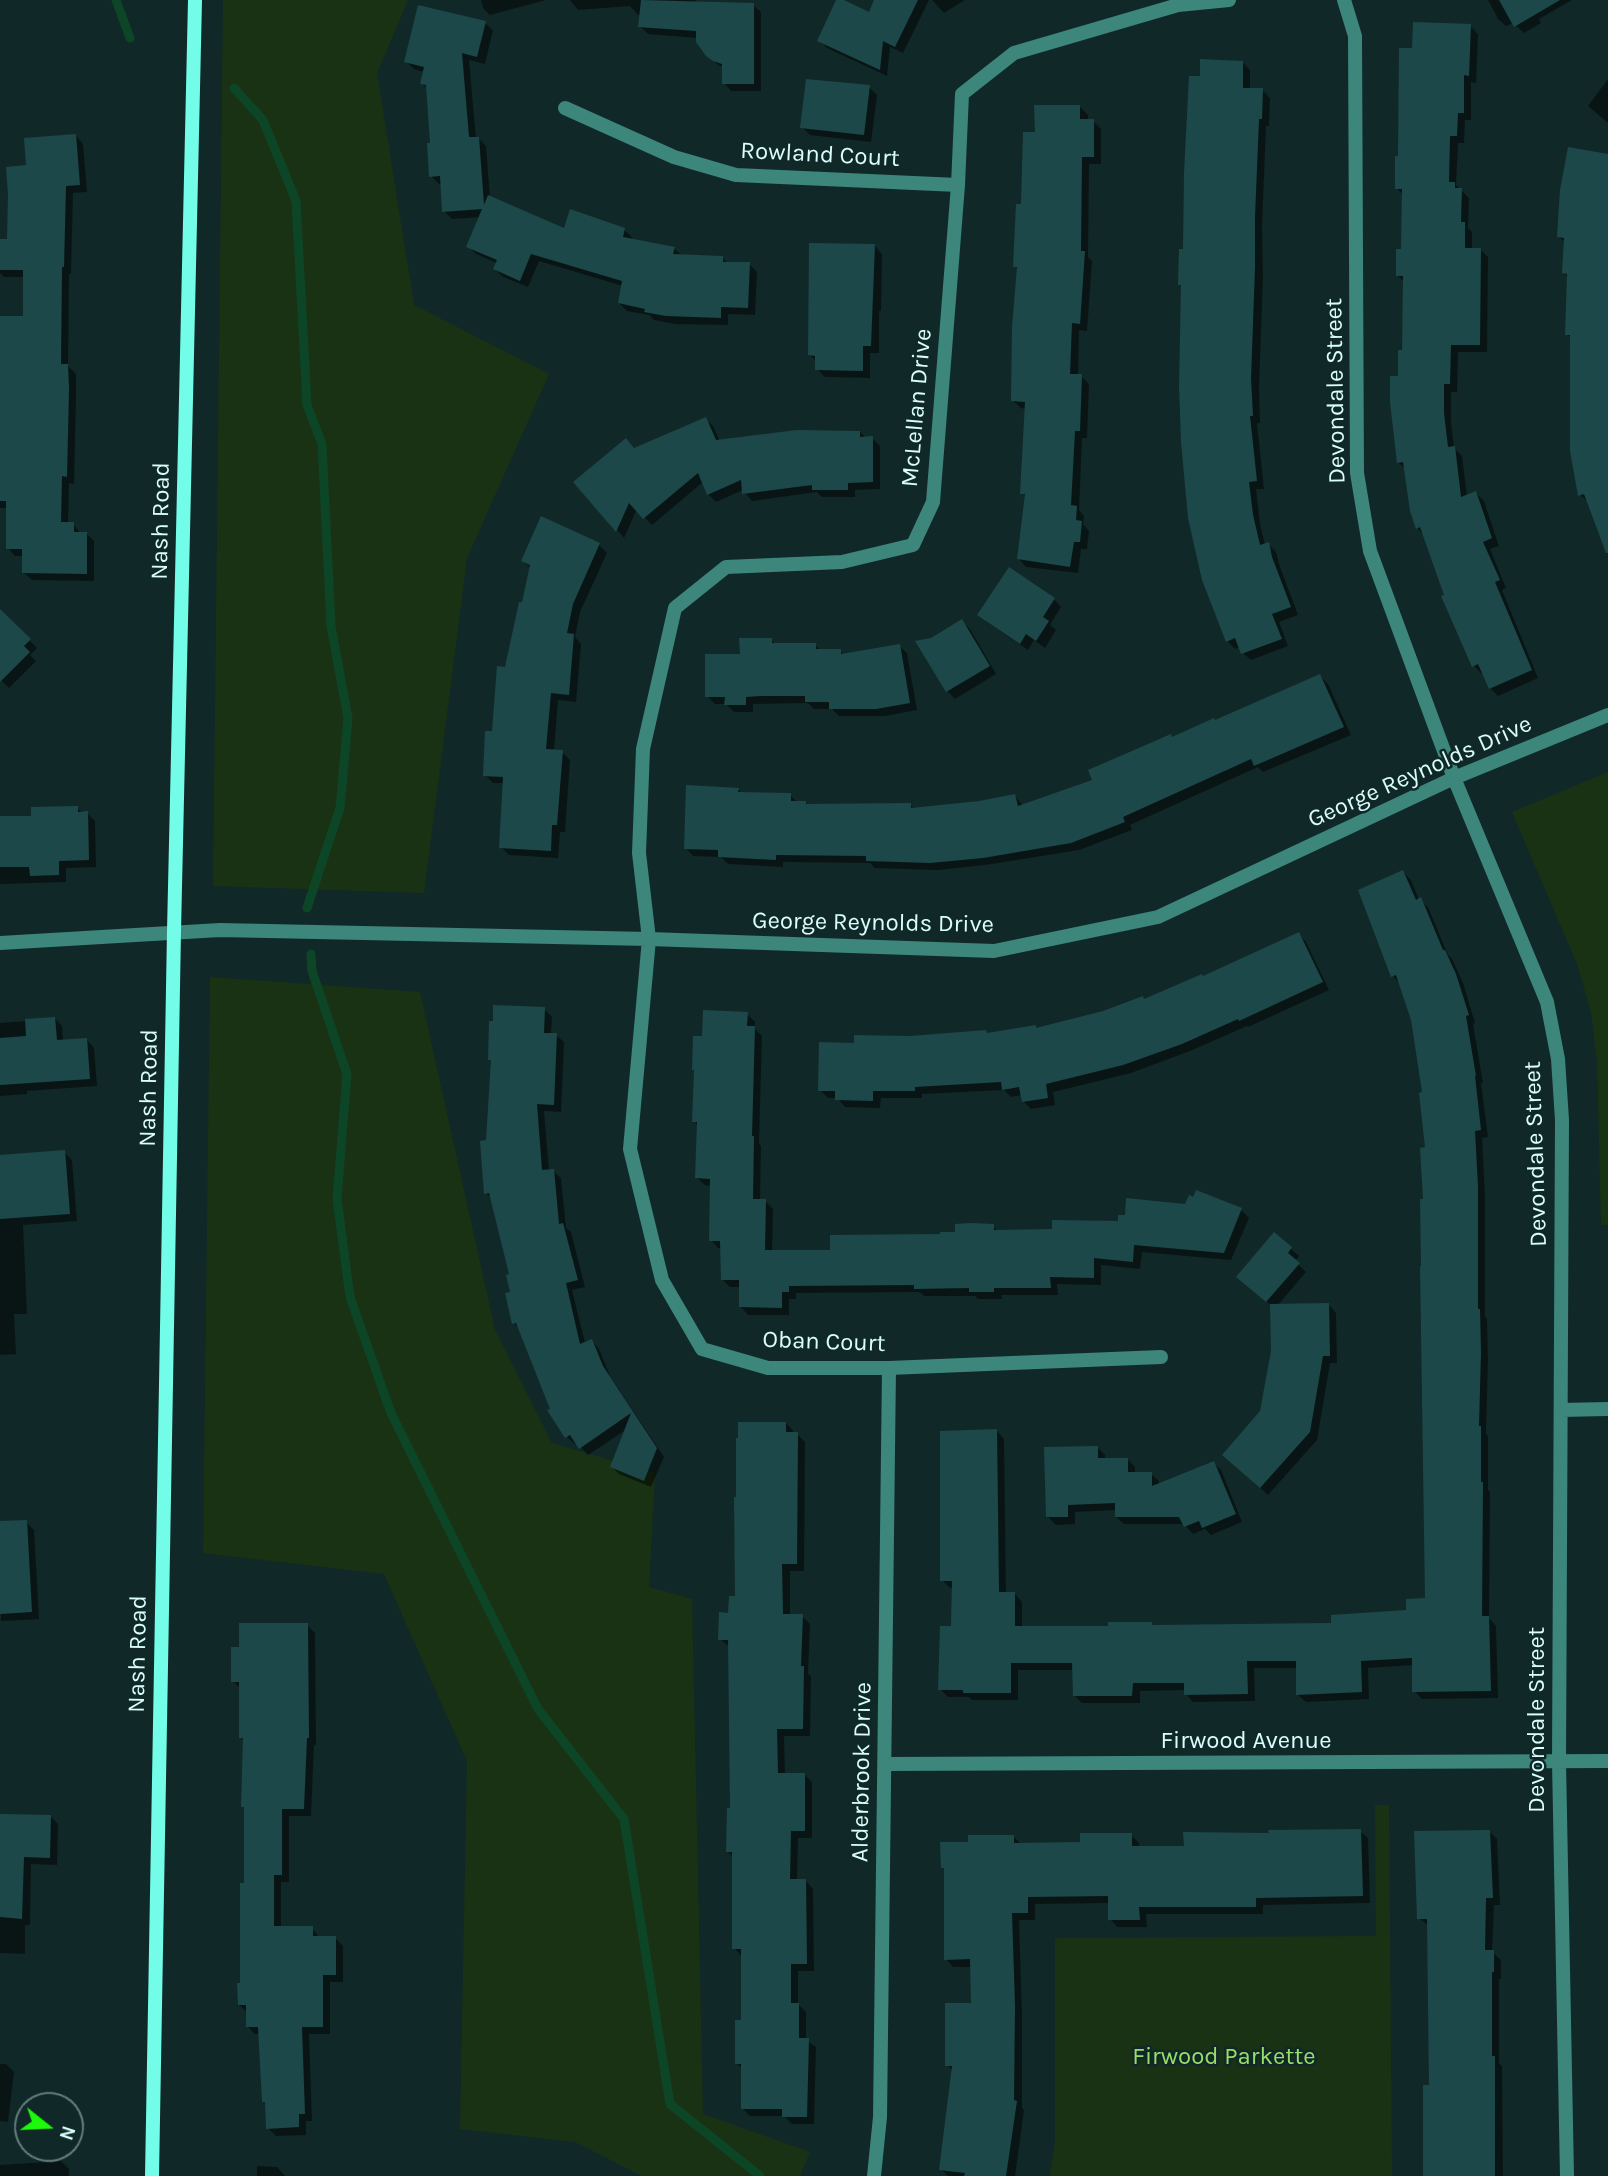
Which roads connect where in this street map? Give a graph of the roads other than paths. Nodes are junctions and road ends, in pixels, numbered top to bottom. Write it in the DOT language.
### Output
graph roads {
  1 [pos="195,0"];
  2 [pos="1229,0"];
  3 [pos="1344,0"];
  4 [pos="565,107"];
  5 [pos="958,185"];
  6 [pos="1608,715"];
  7 [pos="1454,778"];
  8 [pos="174,931"];
  9 [pos="649,939"];
  10 [pos="0,943"];
  11 [pos="1161,1357"];
  12 [pos="889,1368"];
  13 [pos="1608,1409"];
  14 [pos="1561,1410"];
  15 [pos="1608,1761"];
  16 [pos="1559,1762"];
  17 [pos="885,1764"];
  18 [pos="152,2176"];
  19 [pos="874,2176"];
  20 [pos="1567,2176"];
  1 -- 8 [label="street, Nash Road"];
  2 -- 5 [label="street, McLellan Drive"];
  3 -- 7 [label="street, Devondale Street"];
  4 -- 5 [label="street, Rowland Court"];
  5 -- 9 [label="street, McLellan Drive"];
  6 -- 7 [label="street, George Reynolds Drive"];
  7 -- 9 [label="street, George Reynolds Drive"];
  7 -- 14 [label="street, Devondale Street"];
  8 -- 9 [label="street, George Reynolds Drive"];
  8 -- 10 [label="street, George Reynolds Drive"];
  8 -- 18 [label="street, Nash Road"];
  9 -- 12 [label="street, Oban Court"];
  11 -- 12 [label="street, Oban Court"];
  12 -- 17 [label="street, Alderbrook Drive"];
  13 -- 14 [label="street"];
  14 -- 16 [label="street, Devondale Street"];
  15 -- 16 [label="street, Firwood Avenue"];
  16 -- 17 [label="street, Firwood Avenue"];
  16 -- 20 [label="street, Devondale Street"];
  17 -- 19 [label="street, Alderbrook Drive"];
}
